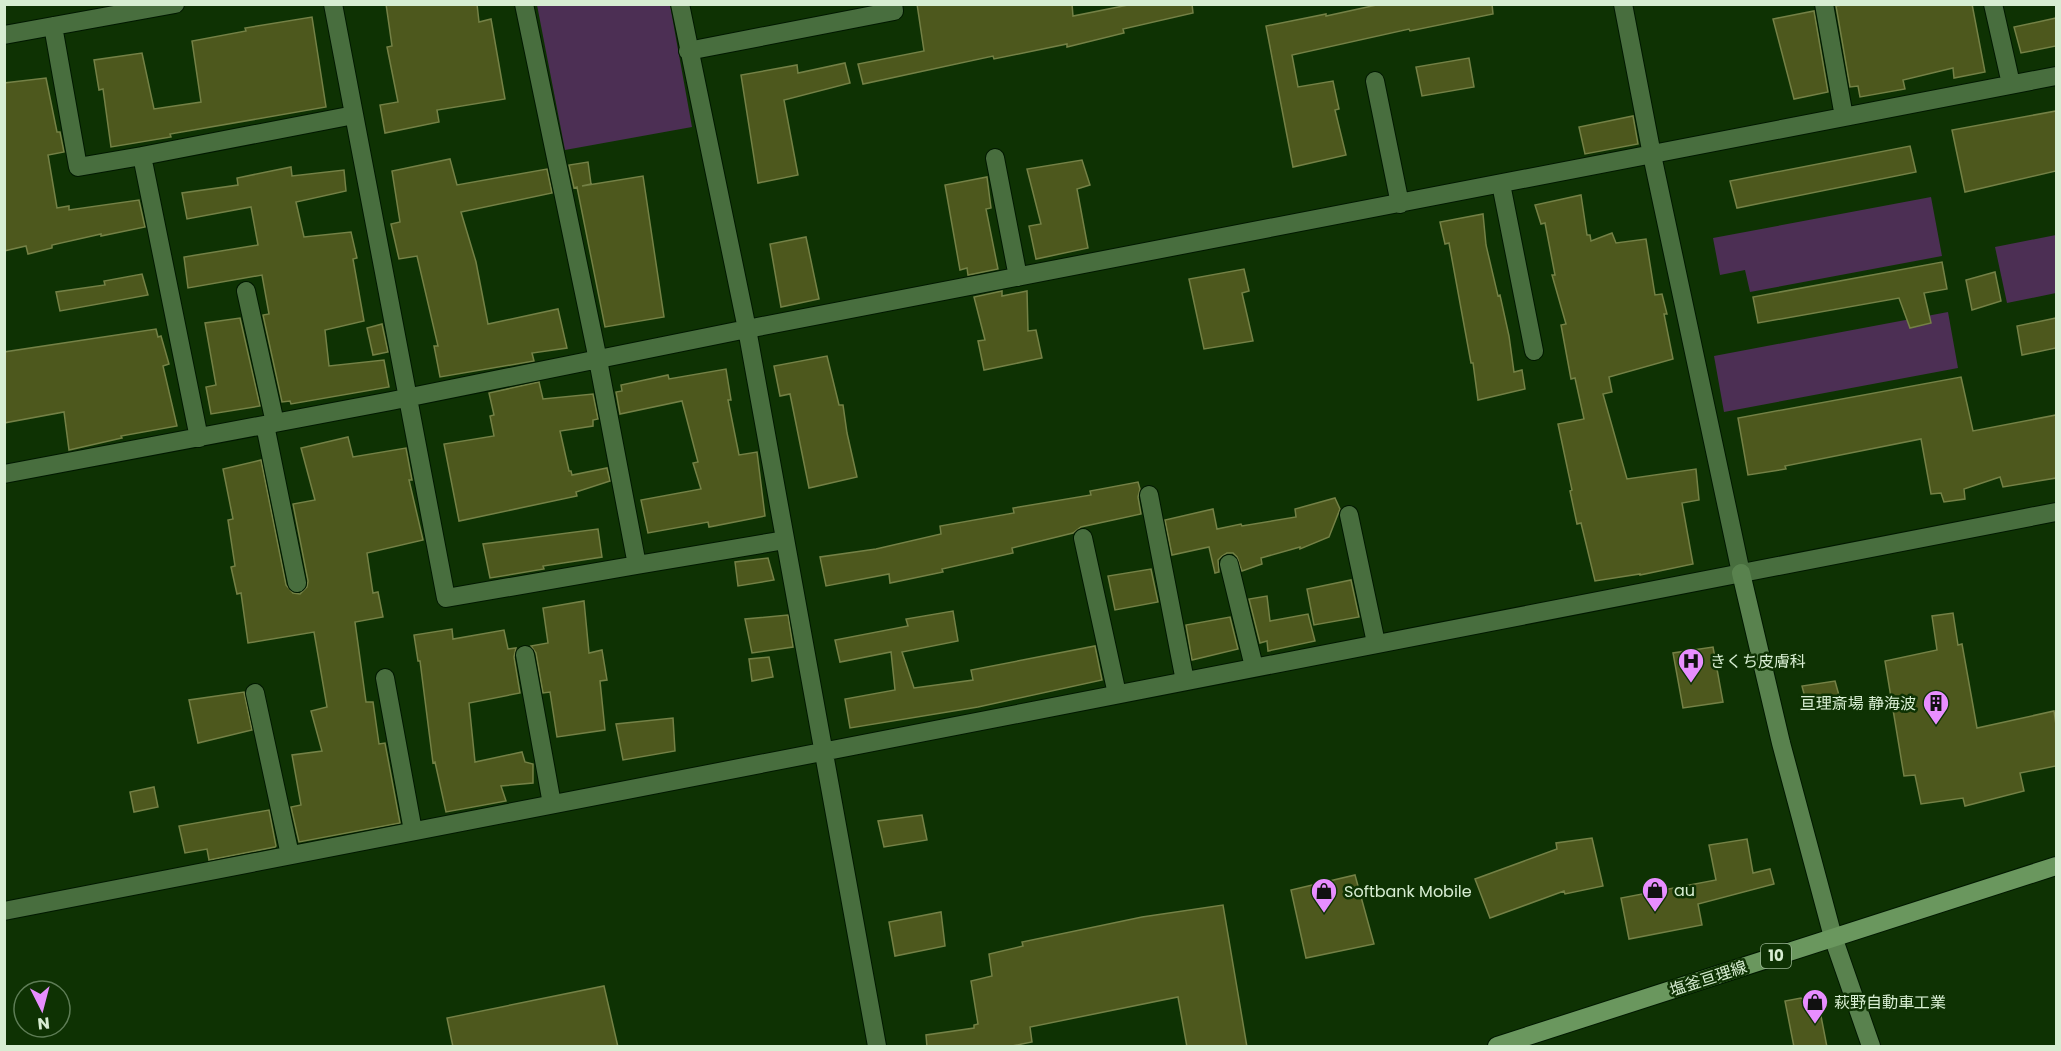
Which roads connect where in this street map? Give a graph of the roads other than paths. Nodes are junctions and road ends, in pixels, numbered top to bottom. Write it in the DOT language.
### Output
graph roads {
  1 [pos="175,4"];
  2 [pos="333,4"];
  3 [pos="524,4"];
  4 [pos="680,4"];
  5 [pos="892,4"];
  6 [pos="1623,4"];
  7 [pos="1824,4"];
  8 [pos="1993,4"];
  9 [pos="104,11"];
  10 [pos="53,26"];
  11 [pos="4,35"];
  12 [pos="688,51"];
  13 [pos="2056,76"];
  14 [pos="1374,81"];
  15 [pos="2011,84"];
  16 [pos="354,115"];
  17 [pos="1844,117"];
  18 [pos="1653,155"];
  19 [pos="142,156"];
  20 [pos="995,158"];
  21 [pos="1501,184"];
  22 [pos="1400,204"];
  23 [pos="1018,277"];
  24 [pos="246,291"];
  25 [pos="747,329"];
  26 [pos="1534,351"];
  27 [pos="598,360"];
  28 [pos="409,398"];
  29 [pos="270,424"];
  30 [pos="199,438"];
  31 [pos="4,474"];
  32 [pos="1149,495"];
  33 [pos="2056,512"];
  34 [pos="1349,515"];
  35 [pos="1083,538"];
  36 [pos="785,540"];
  37 [pos="1229,564"];
  38 [pos="637,565"];
  39 [pos="1742,573"];
  40 [pos="297,583"];
  41 [pos="1376,643"];
  42 [pos="525,655"];
  43 [pos="1254,667"];
  44 [pos="385,678"];
  45 [pos="1185,681"];
  46 [pos="255,693"];
  47 [pos="1117,694"];
  48 [pos="823,750"];
  49 [pos="552,804"];
  50 [pos="413,831"];
  51 [pos="290,855"];
  52 [pos="2056,866"];
  53 [pos="4,911"];
  54 [pos="1833,937"];
  55 [pos="877,1047"];
  56 [pos="1497,1047"];
  57 [pos="1871,1047"];
  1 -- 9 [label="street"];
  2 -- 16 [label="street"];
  3 -- 27 [label="street"];
  4 -- 12 [label="street"];
  5 -- 12 [label="street"];
  6 -- 18 [label="street"];
  7 -- 17 [label="street"];
  8 -- 15 [label="street"];
  9 -- 10 [label="street"];
  10 -- 11 [label="street"];
  10 -- 19 [label="street"];
  12 -- 25 [label="street"];
  13 -- 15 [label="street"];
  14 -- 22 [label="street"];
  15 -- 17 [label="street"];
  16 -- 19 [label="street"];
  16 -- 28 [label="street"];
  17 -- 18 [label="street"];
  18 -- 21 [label="street"];
  18 -- 39 [label="street"];
  19 -- 30 [label="street"];
  20 -- 23 [label="street"];
  21 -- 22 [label="street"];
  21 -- 26 [label="street"];
  22 -- 23 [label="street"];
  23 -- 25 [label="street"];
  24 -- 29 [label="street"];
  25 -- 27 [label="street"];
  25 -- 36 [label="street"];
  27 -- 28 [label="street"];
  27 -- 38 [label="street"];
  28 -- 29 [label="street"];
  28 -- 38 [label="street"];
  29 -- 30 [label="street"];
  29 -- 40 [label="street"];
  30 -- 31 [label="street"];
  32 -- 45 [label="street"];
  33 -- 39 [label="street"];
  34 -- 41 [label="street"];
  35 -- 47 [label="street"];
  36 -- 38 [label="street"];
  36 -- 48 [label="street"];
  37 -- 43 [label="street"];
  39 -- 41 [label="street"];
  39 -- 54 [label="street"];
  41 -- 43 [label="street"];
  42 -- 49 [label="street"];
  43 -- 45 [label="street"];
  44 -- 50 [label="street"];
  45 -- 47 [label="street"];
  46 -- 51 [label="street"];
  47 -- 48 [label="street"];
  48 -- 49 [label="street"];
  48 -- 55 [label="street"];
  49 -- 50 [label="street"];
  50 -- 51 [label="street"];
  51 -- 53 [label="street"];
  52 -- 54 [label="main road, 塩釜亘理線 / 10"];
  54 -- 56 [label="main road, 塩釜亘理線 / 10"];
  54 -- 57 [label="street"];
}
